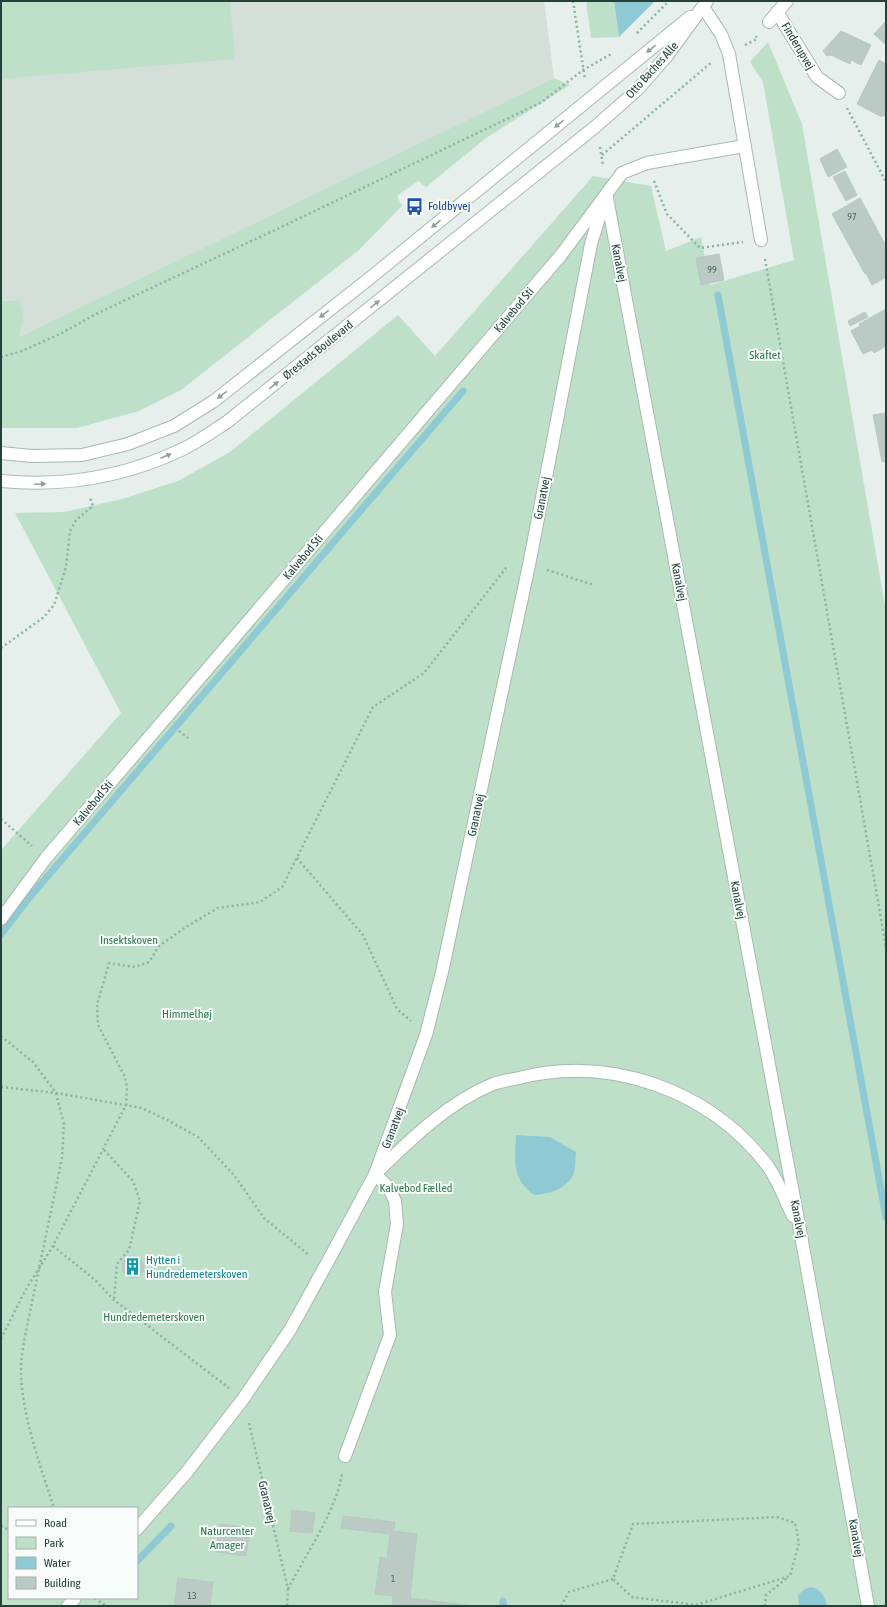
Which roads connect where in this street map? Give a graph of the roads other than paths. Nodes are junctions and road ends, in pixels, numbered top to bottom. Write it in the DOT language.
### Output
graph roads {
  1 [pos="787,1"];
  2 [pos="705,4"];
  3 [pos="777,12"];
  4 [pos="768,22"];
  5 [pos="839,93"];
  6 [pos="589,100"];
  7 [pos="595,127"];
  8 [pos="744,146"];
  9 [pos="606,195"];
  10 [pos="761,240"];
  11 [pos="1,453"];
  12 [pos="1,481"];
  13 [pos="1,919"];
  14 [pos="375,1174"];
  15 [pos="800,1230"];
  16 [pos="345,1456"];
  17 [pos="138,1528"];
  18 [pos="868,1606"];
  1 -- 3 [label="street, Finderupvej"];
  2 -- 6 [label="street, Otto Baches Alle, one-way"];
  2 -- 7 [label="street, Otto Baches Alle"];
  2 -- 8 [label="street"];
  3 -- 4 [label="street, Finderupvej"];
  3 -- 5 [label="street, Finderupvej"];
  6 -- 11 [label="street, Ørestads Boulevard, one-way"];
  12 -- 7 [label="street, Ørestads Boulevard, one-way"];
  8 -- 9 [label="street, Kalvebod Sti"];
  8 -- 10 [label="street"];
  9 -- 13 [label="street, Kalvebod Sti"];
  9 -- 14 [label="street, Granatvej"];
  9 -- 15 [label="street, Kanalvej"];
  14 -- 15 [label="street"];
  14 -- 16 [label="street"];
  14 -- 17 [label="street, Granatvej"];
  15 -- 18 [label="street, Kanalvej"];
}
